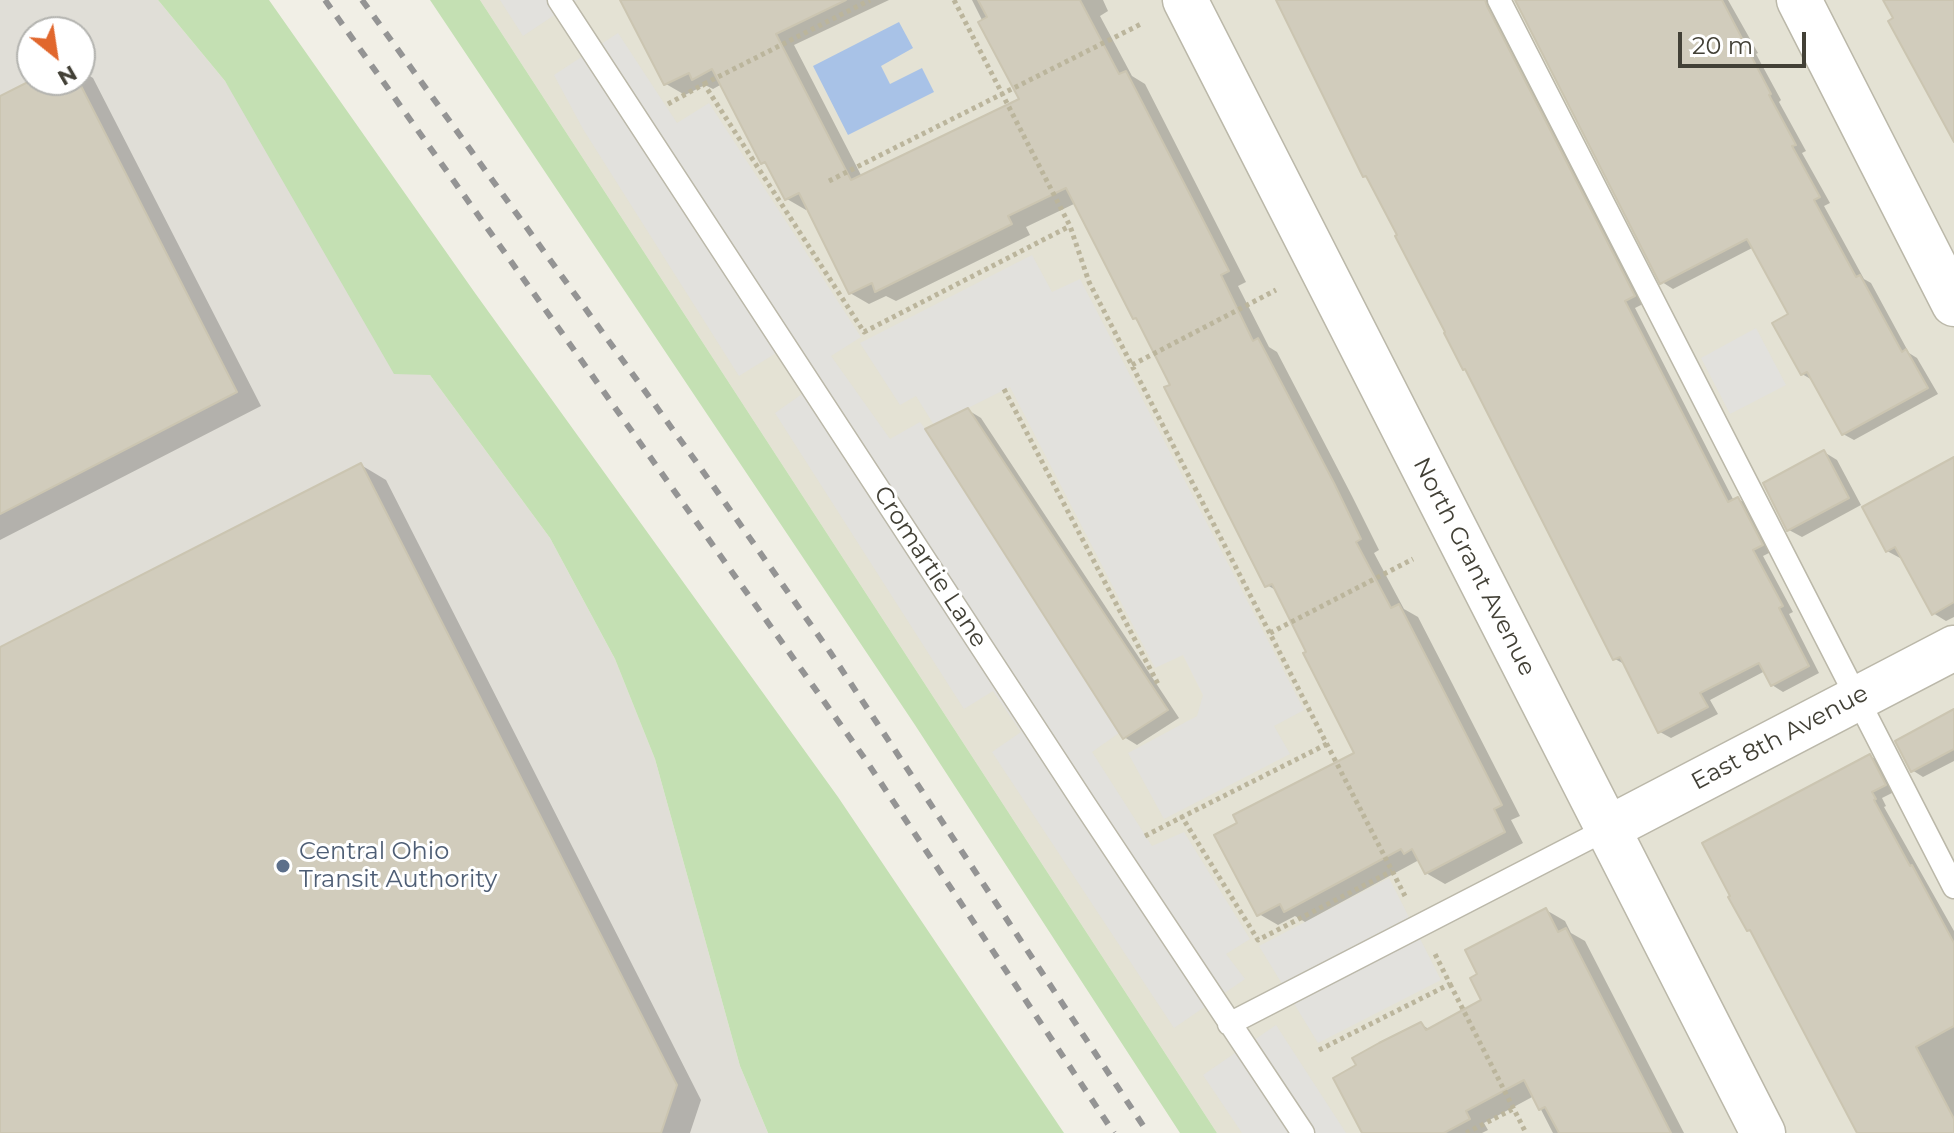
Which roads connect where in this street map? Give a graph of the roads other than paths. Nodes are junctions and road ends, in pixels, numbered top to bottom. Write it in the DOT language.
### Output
graph roads {
  1 [pos="559,0"];
  2 [pos="1185,0"];
  3 [pos="1499,0"];
  4 [pos="1799,0"];
  5 [pos="1954,304"];
  6 [pos="1954,648"];
  7 [pos="1858,698"];
  8 [pos="1607,829"];
  9 [pos="1954,887"];
  10 [pos="1229,1024"];
  11 [pos="1303,1133"];
  12 [pos="1763,1133"];
  1 -- 10 [label="lane, Cromartie Lane"];
  2 -- 8 [label="street, North Grant Avenue"];
  3 -- 7 [label="lane"];
  4 -- 5 [label="street"];
  6 -- 7 [label="street, East 8th Avenue"];
  7 -- 8 [label="street, East 8th Avenue"];
  7 -- 9 [label="lane"];
  8 -- 10 [label="lane"];
  8 -- 12 [label="street, North Grant Avenue"];
  10 -- 11 [label="lane, Cromartie Lane"];
}
